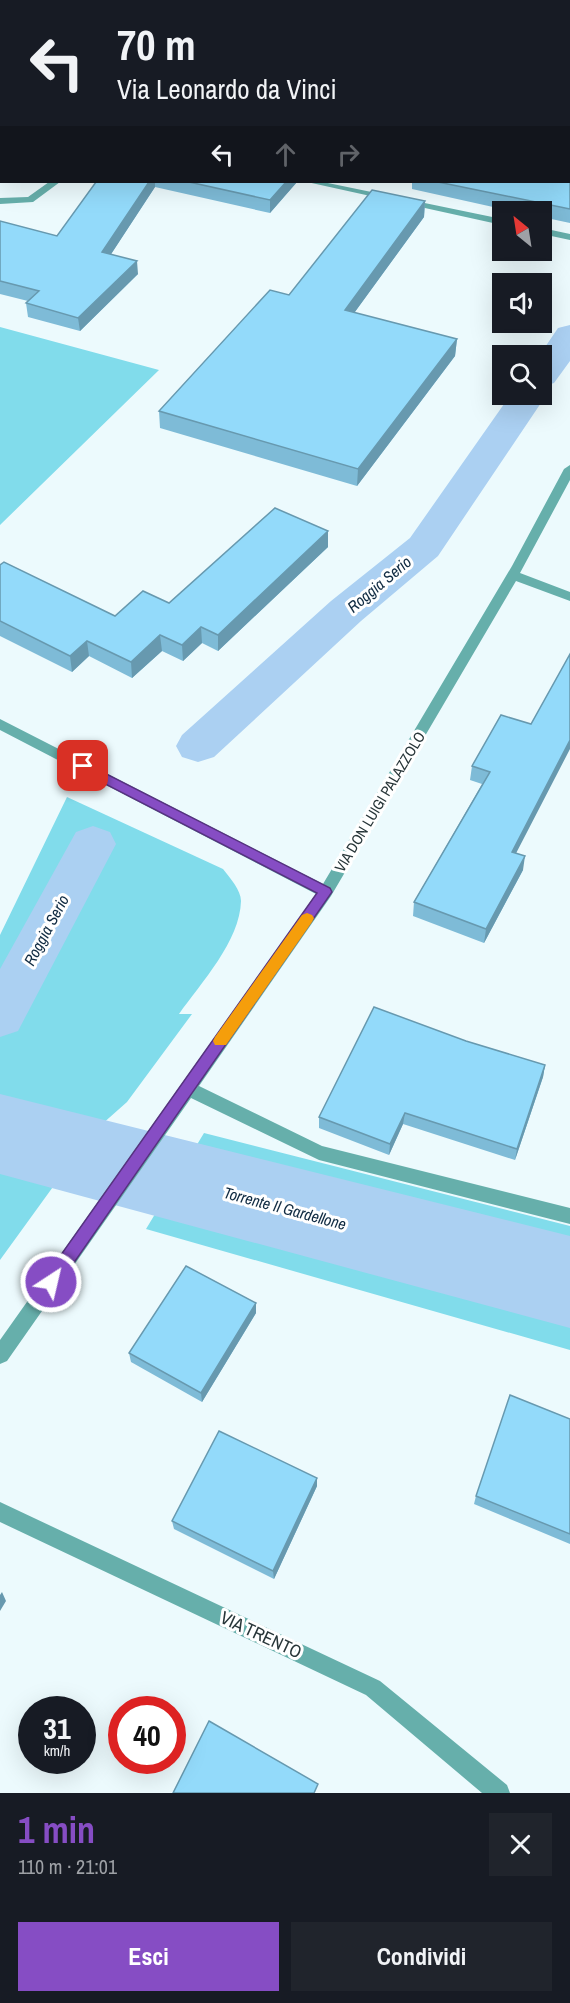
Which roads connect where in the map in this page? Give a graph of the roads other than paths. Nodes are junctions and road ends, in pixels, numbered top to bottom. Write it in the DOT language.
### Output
graph roads {
  1 [pos="54,183"];
  2 [pos="317,183"];
  3 [pos="0,201"];
  4 [pos="492,220"];
  5 [pos="552,233"];
  6 [pos="570,237"];
  7 [pos="570,469"];
  8 [pos="512,575"];
  9 [pos="570,597"];
  10 [pos="0,724"];
  11 [pos="326,892"];
  12 [pos="188,1088"];
  13 [pos="570,1216"];
  14 [pos="0,1355"];
  15 [pos="0,1512"];
  16 [pos="499,1793"];
  1 -- 3 [label="street"];
  2 -- 4 [label="street"];
  5 -- 6 [label="street"];
  7 -- 8 [label="street, VIA DON LUIGI PALAZZOLO"];
  8 -- 9 [label="street"];
  8 -- 11 [label="street, VIA DON LUIGI PALAZZOLO"];
  10 -- 11 [label="street"];
  11 -- 12 [label="street, VIA DON LUIGI PALAZZOLO"];
  12 -- 13 [label="street"];
  12 -- 14 [label="street, VIA DON LUIGI PALAZZOLO"];
  15 -- 16 [label="street, VIA TRENTO"];
}
